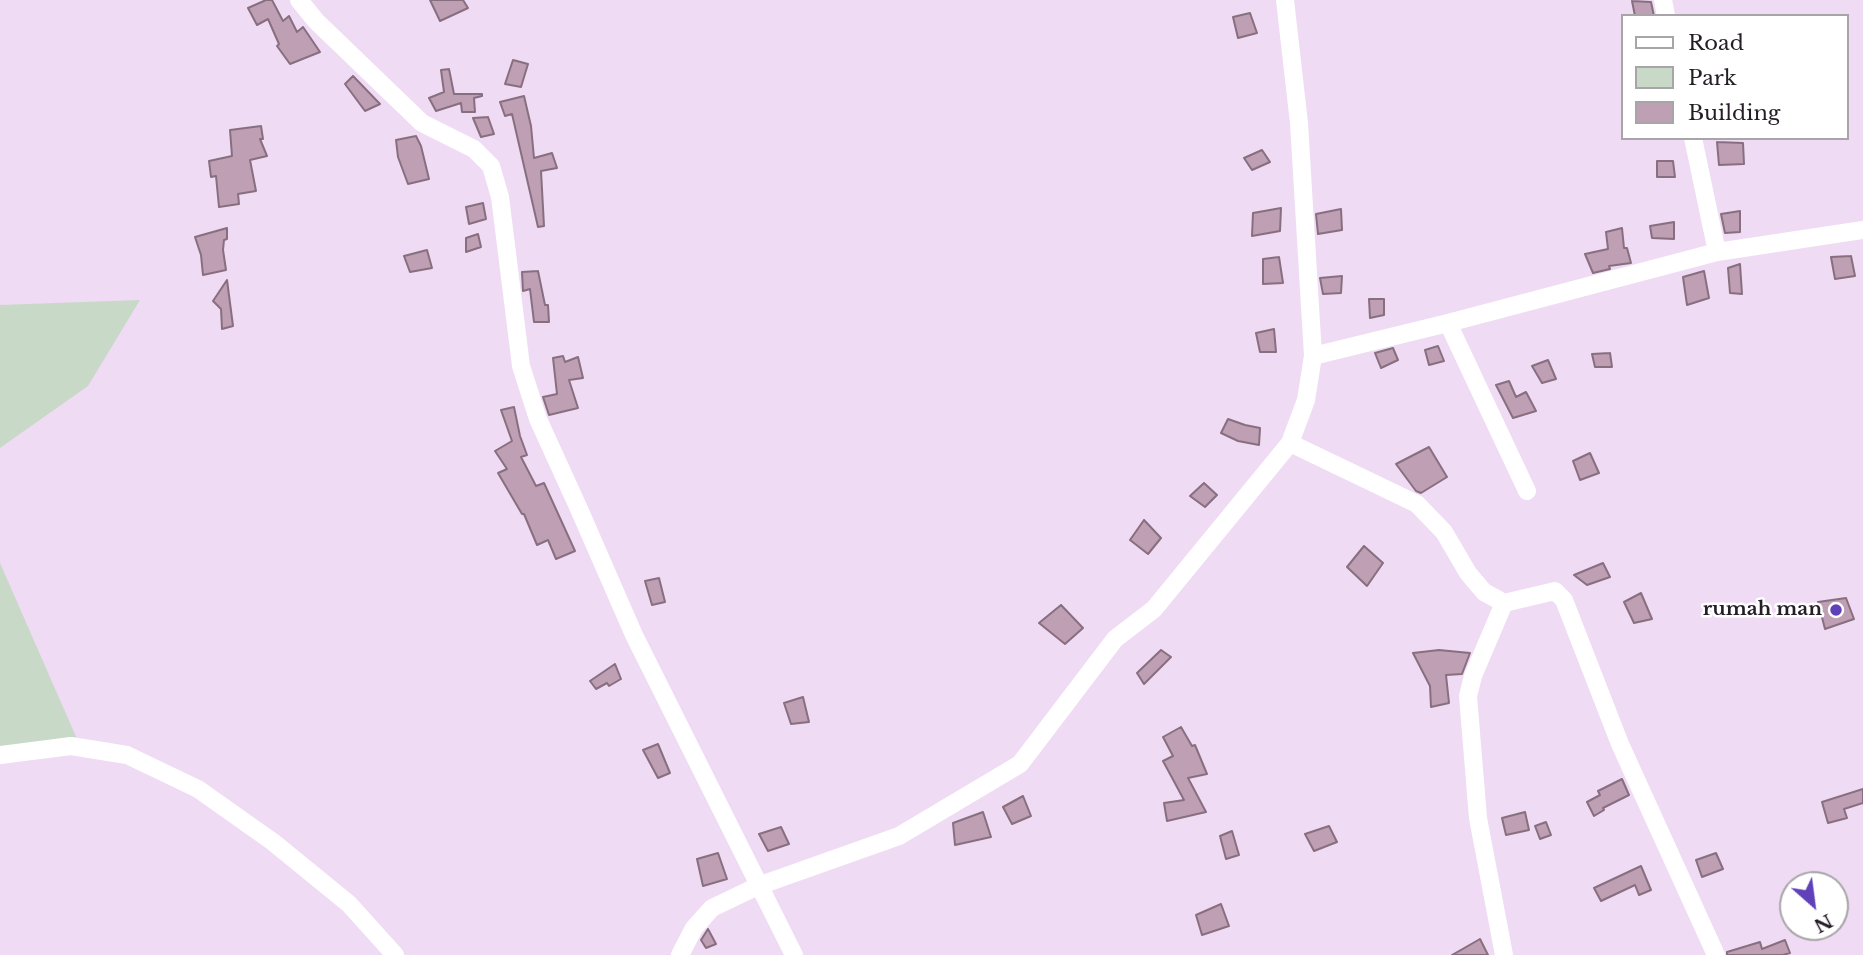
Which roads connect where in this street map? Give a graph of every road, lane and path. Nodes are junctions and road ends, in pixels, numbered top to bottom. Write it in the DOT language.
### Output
graph roads {
  1 [pos="299,0"];
  2 [pos="1285,0"];
  3 [pos="1693,140"];
  4 [pos="1863,230"];
  5 [pos="1717,252"];
  6 [pos="1448,323"];
  7 [pos="1313,356"];
  8 [pos="1290,443"];
  9 [pos="1527,491"];
  10 [pos="1504,603"];
  11 [pos="0,755"];
  12 [pos="758,886"];
  13 [pos="395,955"];
  14 [pos="680,955"];
  15 [pos="794,955"];
  16 [pos="1504,955"];
  17 [pos="1716,955"];
  1 -- 12 [label="street"];
  2 -- 7 [label="street"];
  3 -- 5 [label="street"];
  4 -- 5 [label="street"];
  5 -- 6 [label="street"];
  6 -- 7 [label="street"];
  6 -- 9 [label="street"];
  7 -- 8 [label="street"];
  8 -- 10 [label="street"];
  8 -- 12 [label="street"];
  10 -- 16 [label="street"];
  10 -- 17 [label="street"];
  11 -- 13 [label="street"];
  12 -- 14 [label="street"];
  12 -- 15 [label="street"];
}
